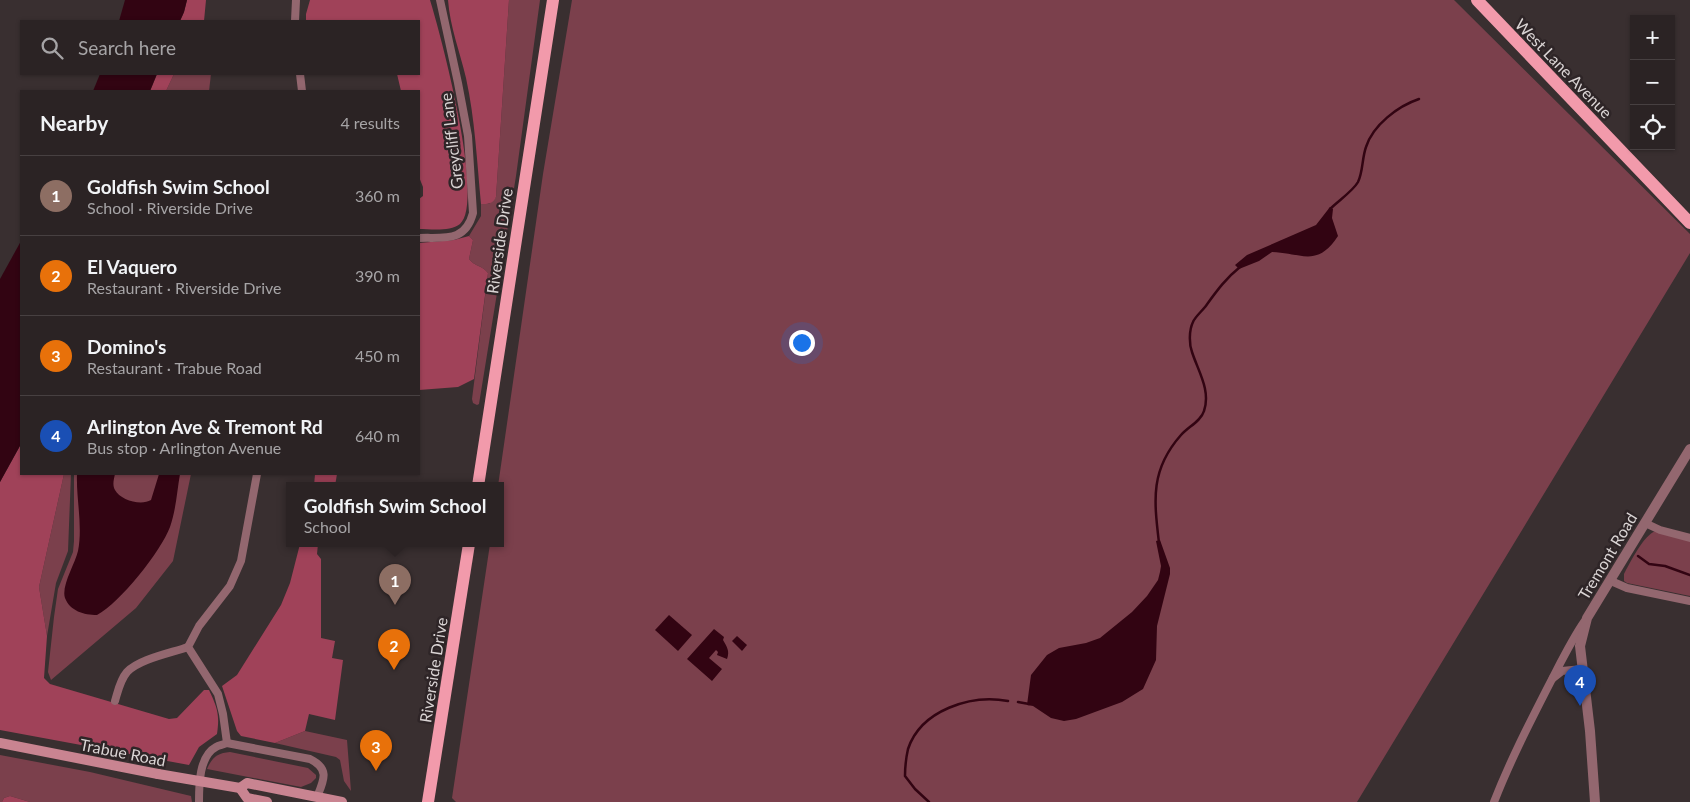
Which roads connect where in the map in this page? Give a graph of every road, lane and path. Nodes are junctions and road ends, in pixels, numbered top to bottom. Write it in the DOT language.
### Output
graph roads {
  1 [pos="296,0"];
  2 [pos="440,0"];
  3 [pos="553,0"];
  4 [pos="1477,0"];
  5 [pos="295,20"];
  6 [pos="300,75"];
  7 [pos="302,90"];
  8 [pos="1690,223"];
  9 [pos="420,238"];
  10 [pos="1690,450"];
  11 [pos="257,475"];
  12 [pos="479,482"];
  13 [pos="1646,523"];
  14 [pos="1690,538"];
  15 [pos="469,547"];
  16 [pos="1610,581"];
  17 [pos="1690,601"];
  18 [pos="1587,618"];
  19 [pos="188,647"];
  20 [pos="1582,669"];
  21 [pos="1552,680"];
  22 [pos="115,701"];
  23 [pos="0,743"];
  24 [pos="227,743"];
  25 [pos="240,788"];
  26 [pos="317,797"];
  27 [pos="199,802"];
  28 [pos="267,802"];
  29 [pos="342,802"];
  30 [pos="428,802"];
  31 [pos="1494,802"];
  32 [pos="1594,802"];
  1 -- 5 [label="street"];
  2 -- 9 [label="street, Greycliff Lane"];
  3 -- 12 [label="main road, Riverside Drive"];
  4 -- 8 [label="main road, West Lane Avenue"];
  6 -- 7 [label="street"];
  10 -- 13 [label="street, Tremont Road"];
  11 -- 19 [label="street"];
  13 -- 14 [label="street"];
  13 -- 16 [label="street, Tremont Road"];
  15 -- 30 [label="main road, Riverside Drive"];
  16 -- 17 [label="street"];
  16 -- 18 [label="street, Tremont Road"];
  18 -- 20 [label="street"];
  18 -- 21 [label="street, Tremont Road"];
  19 -- 22 [label="street"];
  19 -- 24 [label="street"];
  20 -- 21 [label="street"];
  20 -- 32 [label="street"];
  21 -- 31 [label="street, Tremont Road"];
  23 -- 25 [label="main road, Trabue Road, bridge"];
  24 -- 26 [label="street"];
  24 -- 27 [label="street"];
  25 -- 26 [label="main road, Trabue Road"];
  25 -- 28 [label="main road, Trabue Road"];
  26 -- 29 [label="main road, Trabue Road"];
}
